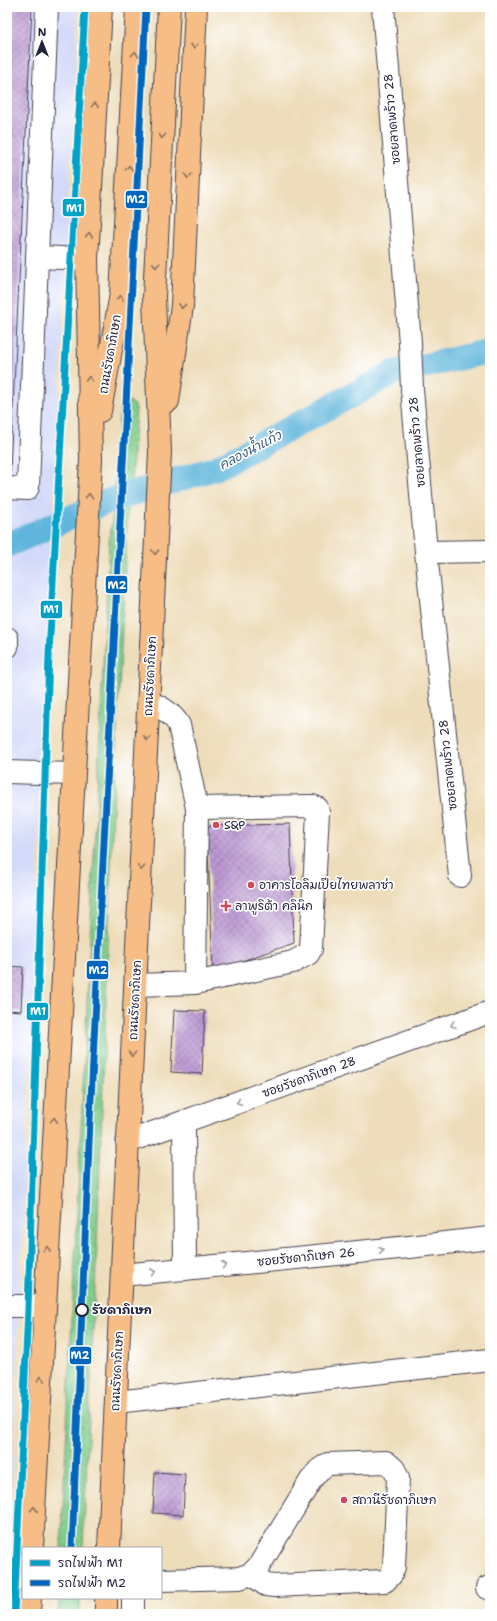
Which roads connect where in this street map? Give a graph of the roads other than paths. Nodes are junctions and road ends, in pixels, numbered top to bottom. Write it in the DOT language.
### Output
graph roads {
  1 [pos="47,7"];
  2 [pos="101,7"];
  3 [pos="137,7"];
  4 [pos="168,7"];
  5 [pos="196,7"];
  6 [pos="383,7"];
  7 [pos="37,257"];
  8 [pos="87,259"];
  9 [pos="91,460"];
  10 [pos="160,462"];
  11 [pos="7,488"];
  12 [pos="490,551"];
  13 [pos="426,552"];
  14 [pos="7,638"];
  15 [pos="7,647"];
  16 [pos="149,702"];
  17 [pos="7,772"];
  18 [pos="73,774"];
  19 [pos="197,808"];
  20 [pos="460,876"];
  21 [pos="195,983"];
  22 [pos="136,985"];
  23 [pos="490,1012"];
  24 [pos="184,1122"];
  25 [pos="128,1142"];
  26 [pos="490,1238"];
  27 [pos="185,1269"];
  28 [pos="122,1275"];
  29 [pos="7,1306"];
  30 [pos="44,1306"];
  31 [pos="490,1360"];
  32 [pos="116,1402"];
  33 [pos="32,1547"];
  34 [pos="109,1547"];
  35 [pos="251,1574"];
  36 [pos="162,1580"];
  37 [pos="30,1599"];
  38 [pos="106,1599"];
  39 [pos="133,1599"];
  40 [pos="29,1614"];
  41 [pos="106,1614"];
  42 [pos="133,1614"];
  1 -- 7 [label="street"];
  8 -- 2 [label="main road, ถนนรัชดาภิเษก, one-way"];
  9 -- 3 [label="main road, ถนนรัชดาภิเษก, one-way"];
  4 -- 10 [label="main road, ถนนรัชดาภิเษก, one-way"];
  5 -- 10 [label="main road, ถนนรัชดาภิเษก, one-way"];
  6 -- 13 [label="street, ซอยลาดพร้าว 28"];
  7 -- 8 [label="street"];
  7 -- 11 [label="street"];
  9 -- 8 [label="main road, ถนนรัชดาภิเษก, one-way"];
  18 -- 9 [label="main road, ถนนรัชดาภิเษก, one-way"];
  10 -- 16 [label="main road, ถนนรัชดาภิเษก, one-way"];
  12 -- 13 [label="street"];
  13 -- 20 [label="street, ซอยลาดพร้าว 28"];
  14 -- 15 [label="street"];
  16 -- 19 [label="street"];
  16 -- 22 [label="main road, ถนนรัชดาภิเษก, one-way"];
  17 -- 18 [label="street"];
  30 -- 18 [label="main road, ถนนรัชดาภิเษก, one-way"];
  19 -- 21 [label="street"];
  19 -- 21 [label="street"];
  21 -- 22 [label="street"];
  22 -- 25 [label="main road, ถนนรัชดาภิเษก, one-way"];
  23 -- 24 [label="street, ซอยรัชดาภิเษก 28, one-way"];
  24 -- 25 [label="street, ซอยรัชดาภิเษก 28"];
  24 -- 27 [label="street"];
  25 -- 28 [label="main road, ถนนรัชดาภิเษก"];
  27 -- 26 [label="street, ซอยรัชดาภิเษก 26, one-way"];
  28 -- 27 [label="street, ซอยรัชดาภิเษก 26, one-way"];
  28 -- 32 [label="main road, ถนนรัชดาภิเษก"];
  29 -- 30 [label="street"];
  33 -- 30 [label="main road, ถนนรัชดาภิเษก, one-way"];
  31 -- 32 [label="street"];
  32 -- 34 [label="main road, ถนนรัชดาภิเษก"];
  35 -- 35 [label="street"];
  35 -- 36 [label="street"];
  37 -- 40 [label="main road"];
  38 -- 41 [label="main road"];
  39 -- 42 [label="street"];
}
